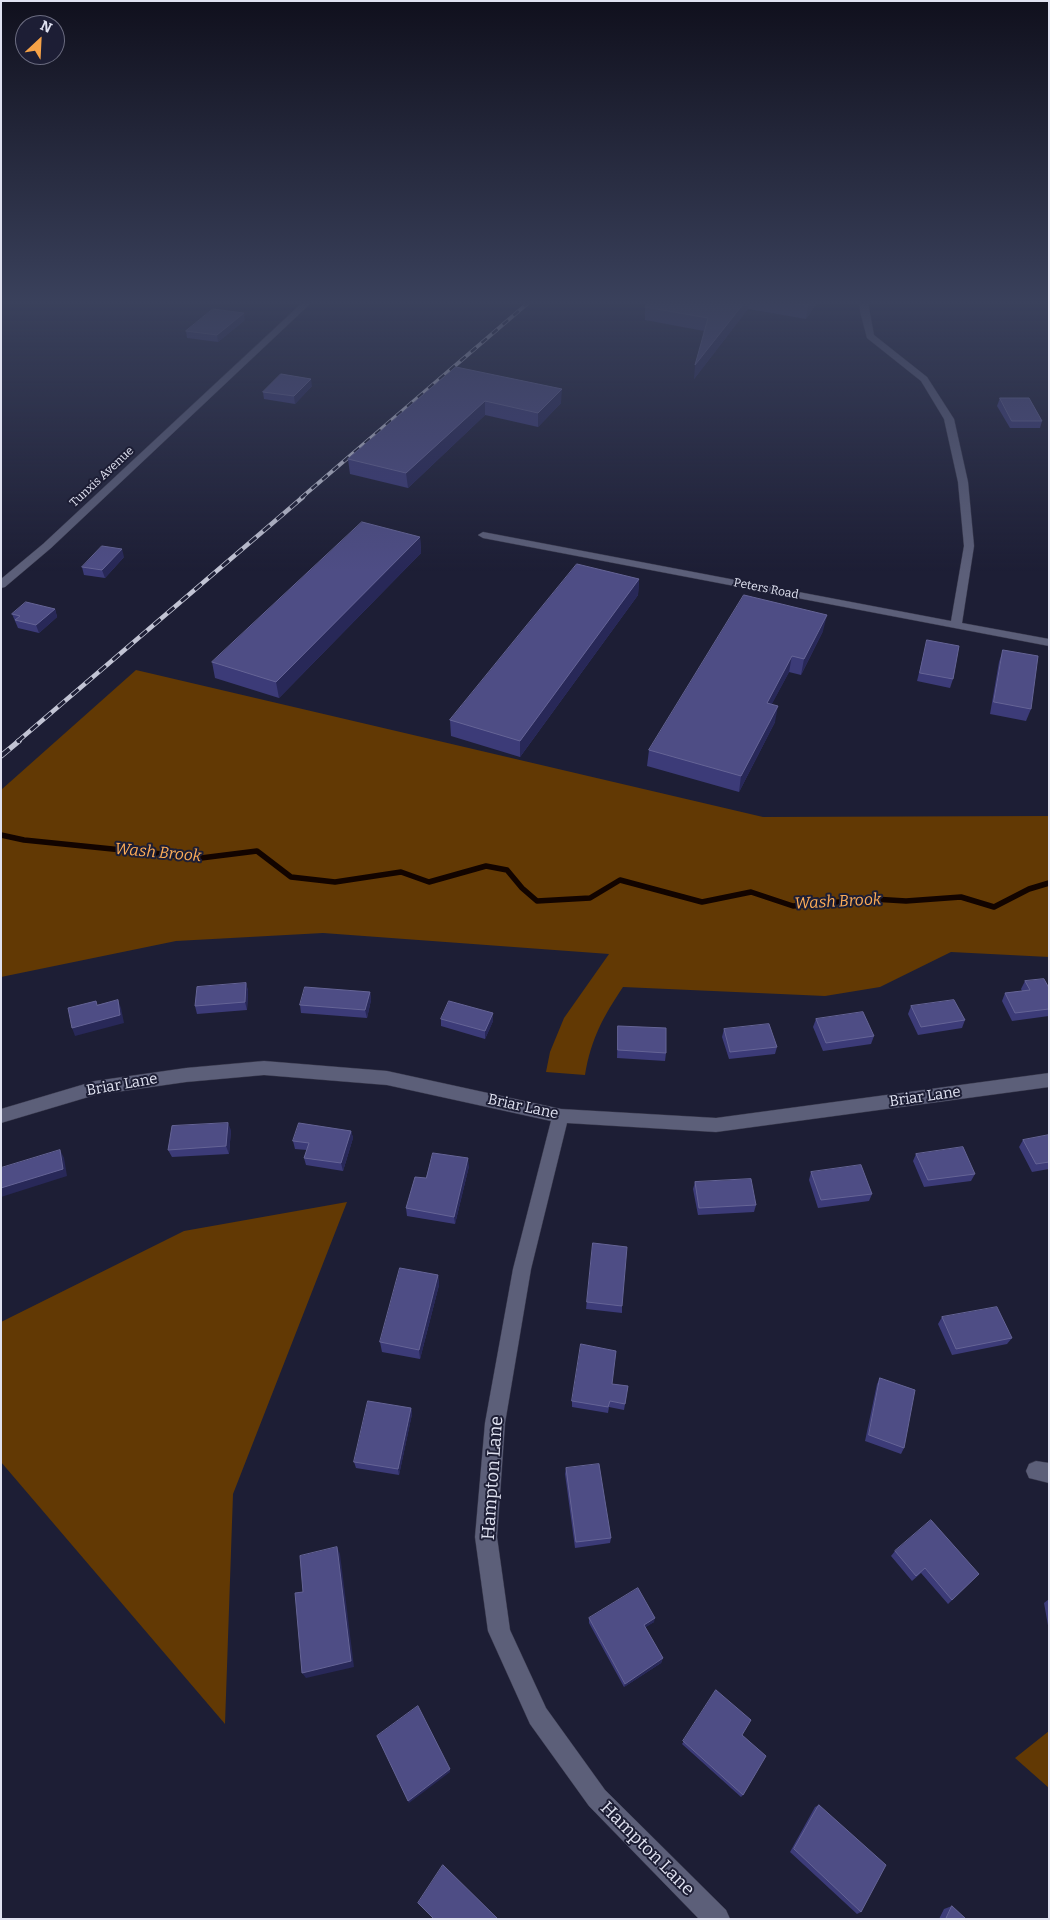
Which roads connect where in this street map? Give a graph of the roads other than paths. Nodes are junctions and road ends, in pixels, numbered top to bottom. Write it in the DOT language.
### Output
graph roads {
  1 [pos="211,393"];
  2 [pos="932,393"];
  3 [pos="483,535"];
  4 [pos="1,585"];
  5 [pos="956,625"];
  6 [pos="1049,643"];
  7 [pos="1049,1080"];
  8 [pos="1,1116"];
  9 [pos="561,1116"];
  10 [pos="717,1919"];
  1 -- 4 [label="street, Tunxis Avenue"];
  2 -- 5 [label="street"];
  3 -- 5 [label="street, Peters Road"];
  5 -- 6 [label="street, Peters Road"];
  7 -- 9 [label="street, Briar Lane"];
  8 -- 9 [label="street, Briar Lane"];
  9 -- 10 [label="street, Hampton Lane"];
}
